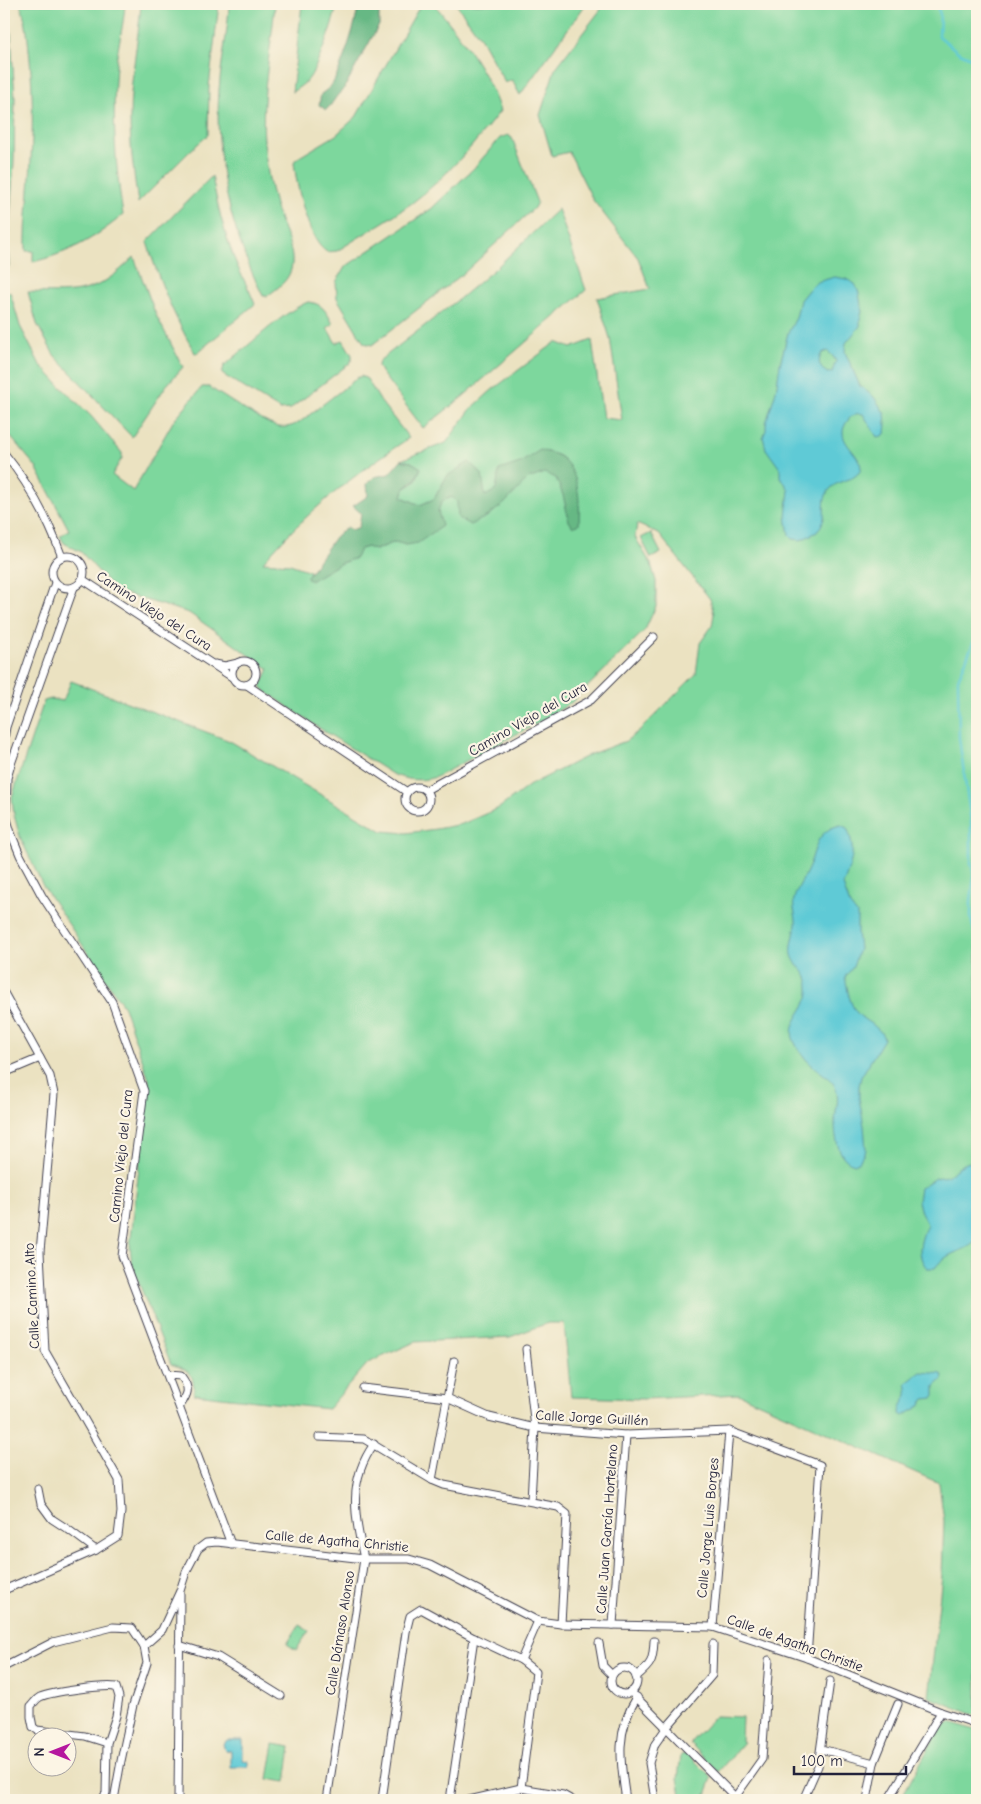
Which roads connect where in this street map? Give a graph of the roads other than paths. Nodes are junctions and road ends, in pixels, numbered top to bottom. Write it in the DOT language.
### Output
graph roads {
  1 [pos="4,453"];
  2 [pos="62,557"];
  3 [pos="82,579"];
  4 [pos="55,583"];
  5 [pos="74,587"];
  6 [pos="654,637"];
  7 [pos="238,663"];
  8 [pos="212,664"];
  9 [pos="232,677"];
  10 [pos="254,680"];
  11 [pos="247,685"];
  12 [pos="264,696"];
  13 [pos="4,739"];
  14 [pos="426,790"];
  15 [pos="407,792"];
  16 [pos="4,809"];
  17 [pos="6,816"];
  18 [pos="4,993"];
  19 [pos="40,1058"];
  20 [pos="4,1073"];
  21 [pos="526,1349"];
  22 [pos="454,1362"];
  23 [pos="168,1375"];
  24 [pos="363,1388"];
  25 [pos="447,1398"];
  26 [pos="180,1406"];
  27 [pos="535,1428"];
  28 [pos="728,1431"];
  29 [pos="626,1435"];
  30 [pos="319,1437"];
  31 [pos="374,1444"];
  32 [pos="432,1480"];
  33 [pos="38,1489"];
  34 [pos="531,1500"];
  35 [pos="232,1544"];
  36 [pos="96,1550"];
  37 [pos="364,1559"];
  38 [pos="4,1590"];
  39 [pos="180,1591"];
  40 [pos="538,1620"];
  41 [pos="561,1624"];
  42 [pos="613,1625"];
  43 [pos="713,1627"];
  44 [pos="474,1638"];
  45 [pos="654,1641"];
  46 [pos="600,1643"];
  47 [pos="713,1644"];
  48 [pos="179,1645"];
  49 [pos="144,1646"];
  50 [pos="807,1658"];
  51 [pos="521,1660"];
  52 [pos="768,1660"];
  53 [pos="4,1668"];
  54 [pos="612,1675"];
  55 [pos="636,1677"];
  56 [pos="830,1681"];
  57 [pos="634,1694"];
  58 [pos="281,1696"];
  59 [pos="898,1704"];
  60 [pos="941,1712"];
  61 [pos="977,1724"];
  62 [pos="667,1727"];
  63 [pos="107,1743"];
  64 [pos="821,1749"];
  65 [pos="874,1763"];
  66 [pos="521,1788"];
  67 [pos="735,1799"];
  68 [pos="102,1800"];
  69 [pos="114,1800"];
  70 [pos="178,1800"];
  71 [pos="328,1800"];
  72 [pos="382,1800"];
  73 [pos="450,1800"];
  74 [pos="469,1800"];
  75 [pos="572,1800"];
  76 [pos="626,1800"];
  77 [pos="654,1800"];
  78 [pos="803,1800"];
  79 [pos="867,1800"];
  80 [pos="888,1800"];
  1 -- 2 [label="street"];
  2 -- 3 [label="street"];
  2 -- 4 [label="street"];
  3 -- 5 [label="street"];
  3 -- 8 [label="street, Camino Viejo del Cura"];
  4 -- 5 [label="street"];
  4 -- 13 [label="street"];
  5 -- 17 [label="street, Camino Viejo del Cura"];
  6 -- 14 [label="street, Camino Viejo del Cura"];
  7 -- 8 [label="street, Camino Viejo del Cura"];
  7 -- 9 [label="street"];
  7 -- 10 [label="street"];
  8 -- 9 [label="street, Camino Viejo del Cura"];
  9 -- 11 [label="street"];
  10 -- 11 [label="street"];
  10 -- 12 [label="street"];
  11 -- 12 [label="street"];
  12 -- 15 [label="street"];
  14 -- 15 [label="street"];
  14 -- 15 [label="street"];
  16 -- 17 [label="street, Camino Viejo del Cura"];
  17 -- 23 [label="street, Camino Viejo del Cura"];
  18 -- 19 [label="street, Calle Camino Alto"];
  19 -- 20 [label="street"];
  19 -- 36 [label="street, Calle Camino Alto"];
  21 -- 27 [label="street"];
  22 -- 25 [label="street"];
  23 -- 26 [label="street, Camino Viejo del Cura"];
  23 -- 26 [label="street"];
  24 -- 25 [label="street, Calle Jorge Guillén"];
  25 -- 27 [label="street, Calle Jorge Guillén"];
  25 -- 32 [label="street"];
  26 -- 35 [label="street, Camino Viejo del Cura"];
  27 -- 29 [label="street, Calle Jorge Guillén"];
  27 -- 34 [label="street"];
  28 -- 29 [label="street, Calle Jorge Guillén"];
  28 -- 43 [label="street, Calle Jorge Luis Borges"];
  28 -- 50 [label="street, Calle Jorge Guillén"];
  29 -- 42 [label="street, Calle Juan García Hortelano"];
  30 -- 31 [label="street"];
  31 -- 32 [label="street"];
  31 -- 37 [label="street, Calle Dámaso Alonso"];
  32 -- 34 [label="street"];
  33 -- 36 [label="street"];
  34 -- 41 [label="street"];
  35 -- 37 [label="street, Calle de Agatha Christie"];
  35 -- 39 [label="street, Calle de Agatha Christie"];
  36 -- 38 [label="street, Calle Camino Alto"];
  37 -- 40 [label="street, Calle de Agatha Christie"];
  37 -- 71 [label="street, Calle Dámaso Alonso"];
  39 -- 48 [label="street, Calle de Agatha Christie"];
  39 -- 49 [label="street, Calle de Agatha Christie"];
  40 -- 41 [label="street, Calle de Agatha Christie"];
  40 -- 51 [label="street"];
  41 -- 42 [label="street, Calle de Agatha Christie"];
  42 -- 43 [label="street, Calle de Agatha Christie"];
  43 -- 50 [label="street, Calle de Agatha Christie"];
  44 -- 51 [label="street"];
  44 -- 72 [label="street"];
  44 -- 73 [label="street"];
  45 -- 55 [label="street"];
  46 -- 54 [label="street"];
  47 -- 62 [label="street"];
  48 -- 58 [label="street"];
  48 -- 70 [label="street, Calle de Agatha Christie"];
  49 -- 53 [label="street"];
  49 -- 69 [label="street"];
  50 -- 60 [label="street, Calle de Agatha Christie"];
  51 -- 66 [label="street"];
  52 -- 67 [label="street"];
  54 -- 55 [label="street"];
  54 -- 57 [label="street"];
  55 -- 57 [label="street"];
  56 -- 64 [label="street"];
  57 -- 62 [label="street"];
  57 -- 76 [label="street"];
  59 -- 65 [label="street"];
  60 -- 61 [label="street, Calle de Agatha Christie"];
  60 -- 80 [label="street"];
  62 -- 67 [label="street"];
  62 -- 77 [label="street"];
  63 -- 63 [label="street"];
  63 -- 68 [label="street"];
  64 -- 65 [label="street"];
  64 -- 78 [label="street"];
  65 -- 79 [label="street"];
  66 -- 74 [label="street"];
  66 -- 75 [label="street"];
}
